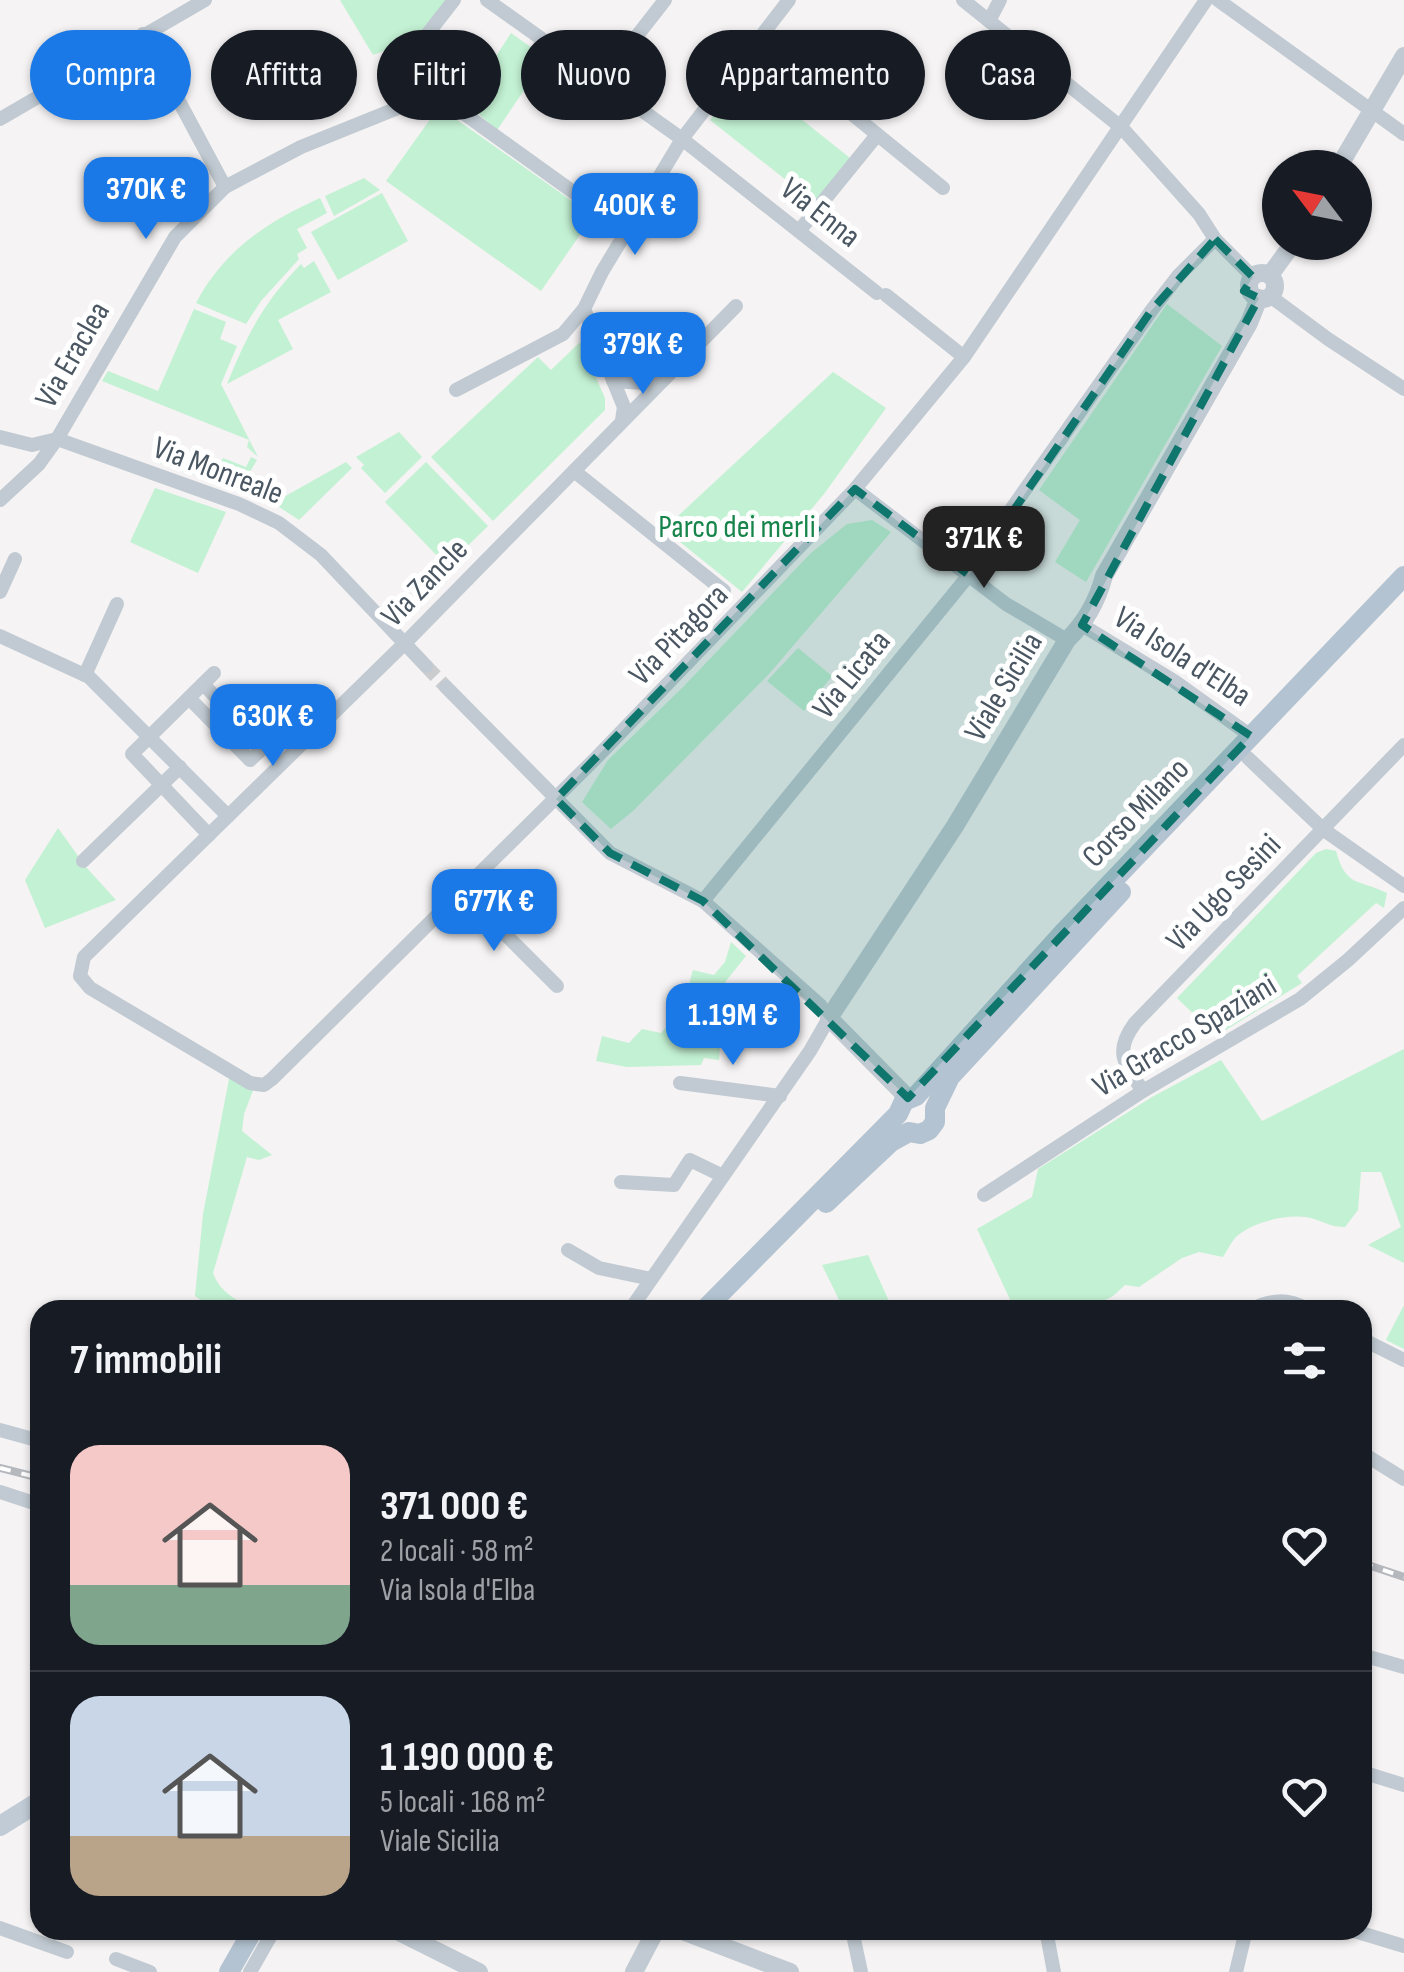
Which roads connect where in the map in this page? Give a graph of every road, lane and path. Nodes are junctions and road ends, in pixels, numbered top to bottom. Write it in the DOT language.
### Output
graph roads {
  1 [pos="205,0"];
  2 [pos="454,0"];
  3 [pos="487,0"];
  4 [pos="665,0"];
  5 [pos="788,0"];
  6 [pos="963,0"];
  7 [pos="1000,0"];
  8 [pos="1206,0"];
  9 [pos="1218,0"];
  10 [pos="990,21"];
  11 [pos="150,30"];
  12 [pos="430,30"];
  13 [pos="529,30"];
  14 [pos="642,30"];
  15 [pos="767,30"];
  16 [pos="1404,56"];
  17 [pos="30,100"];
  18 [pos="1370,111"];
  19 [pos="377,117"];
  20 [pos="0,118"];
  21 [pos="189,120"];
  22 [pos="473,120"];
  23 [pos="655,120"];
  24 [pos="697,120"];
  25 [pos="860,120"];
  26 [pos="1122,128"];
  27 [pos="1404,134"];
  28 [pos="878,135"];
  29 [pos="682,139"];
  30 [pos="1348,150"];
  31 [pos="225,187"];
  32 [pos="943,188"];
  33 [pos="626,230"];
  34 [pos="798,231"];
  35 [pos="1215,239"];
  36 [pos="1277,260"];
  37 [pos="1262,276"];
  38 [pos="1264,297"];
  39 [pos="736,306"];
  40 [pos="584,309"];
  41 [pos="964,357"];
  42 [pos="666,377"];
  43 [pos="613,381"];
  44 [pos="1404,388"];
  45 [pos="456,390"];
  46 [pos="622,420"];
  47 [pos="0,438"];
  48 [pos="58,439"];
  49 [pos="574,471"];
  50 [pos="855,490"];
  51 [pos="0,500"];
  52 [pos="15,559"];
  53 [pos="969,575"];
  54 [pos="1404,576"];
  55 [pos="724,591"];
  56 [pos="0,592"];
  57 [pos="1404,595"];
  58 [pos="117,604"];
  59 [pos="1082,625"];
  60 [pos="0,636"];
  61 [pos="1067,640"];
  62 [pos="405,643"];
  63 [pos="426,666"];
  64 [pos="86,675"];
  65 [pos="446,687"];
  66 [pos="189,698"];
  67 [pos="149,736"];
  68 [pos="1251,736"];
  69 [pos="1404,745"];
  70 [pos="1248,758"];
  71 [pos="180,767"];
  72 [pos="162,785"];
  73 [pos="556,799"];
  74 [pos="228,816"];
  75 [pos="1324,830"];
  76 [pos="209,835"];
  77 [pos="83,860"];
  78 [pos="1404,886"];
  79 [pos="459,895"];
  80 [pos="704,902"];
  81 [pos="1404,908"];
  82 [pos="557,986"];
  83 [pos="830,1018"];
  84 [pos="680,1083"];
  85 [pos="264,1085"];
  86 [pos="1143,1092"];
  87 [pos="780,1096"];
  88 [pos="935,1108"];
  89 [pos="908,1110"];
  90 [pos="723,1176"];
  91 [pos="621,1182"];
  92 [pos="984,1195"];
  93 [pos="568,1250"];
  94 [pos="651,1279"];
  95 [pos="637,1300"];
  96 [pos="714,1300"];
  97 [pos="728,1300"];
  98 [pos="1372,1344"];
  99 [pos="1404,1360"];
  100 [pos="0,1430"];
  101 [pos="30,1438"];
  102 [pos="1372,1459"];
  103 [pos="1404,1479"];
  104 [pos="0,1492"];
  105 [pos="30,1502"];
  106 [pos="1372,1658"];
  107 [pos="1404,1668"];
  108 [pos="1372,1775"];
  109 [pos="1404,1785"];
  110 [pos="30,1807"];
  111 [pos="0,1826"];
  112 [pos="0,1928"];
  113 [pos="1372,1936"];
  114 [pos="30,1939"];
  115 [pos="34,1940"];
  116 [pos="247,1940"];
  117 [pos="268,1940"];
  118 [pos="415,1940"];
  119 [pos="651,1940"];
  120 [pos="706,1940"];
  121 [pos="854,1940"];
  122 [pos="1048,1940"];
  123 [pos="1244,1940"];
  124 [pos="1404,1946"];
  125 [pos="67,1952"];
  126 [pos="116,1959"];
  127 [pos="150,1972"];
  128 [pos="229,1972"];
  129 [pos="250,1972"];
  130 [pos="478,1972"];
  131 [pos="634,1972"];
  132 [pos="790,1972"];
  133 [pos="861,1972"];
  134 [pos="1054,1972"];
  135 [pos="1236,1972"];
  1 -- 11 [label="street"];
  2 -- 12 [label="street"];
  3 -- 13 [label="street, Via Enna"];
  4 -- 14 [label="street"];
  5 -- 15 [label="street"];
  6 -- 10 [label="street"];
  7 -- 10 [label="street"];
  8 -- 26 [label="street, Via Pitagora"];
  9 -- 18 [label="street"];
  10 -- 26 [label="street"];
  16 -- 18 [label="street"];
  17 -- 20 [label="street"];
  18 -- 27 [label="street"];
  18 -- 30 [label="street"];
  19 -- 31 [label="street, Via Eraclea"];
  21 -- 31 [label="street"];
  22 -- 33 [label="street"];
  23 -- 29 [label="street, Via Enna"];
  24 -- 29 [label="street"];
  25 -- 28 [label="street"];
  26 -- 35 [label="street"];
  26 -- 41 [label="street, Via Pitagora"];
  28 -- 32 [label="street"];
  28 -- 34 [label="street"];
  29 -- 33 [label="street"];
  29 -- 34 [label="street, Via Enna"];
  31 -- 48 [label="street, Via Eraclea"];
  33 -- 40 [label="street"];
  34 -- 41 [label="street, Via Enna"];
  35 -- 37 [label="street"];
  35 -- 53 [label="street, Via Licata"];
  36 -- 37 [label="street"];
  37 -- 38 [label="street"];
  38 -- 44 [label="street"];
  38 -- 59 [label="street, Viale Sicilia"];
  39 -- 42 [label="street, Via Zancle"];
  40 -- 43 [label="street"];
  40 -- 45 [label="street"];
  41 -- 50 [label="street, Via Pitagora"];
  42 -- 43 [label="street"];
  42 -- 46 [label="street, Via Zancle"];
  43 -- 46 [label="street"];
  46 -- 49 [label="street, Via Zancle"];
  47 -- 48 [label="street"];
  48 -- 51 [label="street, Via Eraclea"];
  48 -- 62 [label="street, Via Monreale"];
  49 -- 55 [label="street"];
  49 -- 62 [label="street, Via Zancle"];
  50 -- 53 [label="street, Via Isola d'Elba"];
  50 -- 73 [label="street, Via Pitagora"];
  52 -- 56 [label="street"];
  53 -- 61 [label="street, Via Isola d'Elba"];
  53 -- 80 [label="street, Via Licata"];
  54 -- 68 [label="main road, Corso Milano"];
  57 -- 70 [label="main road, Corso Milano"];
  58 -- 64 [label="street"];
  59 -- 61 [label="street, Viale Sicilia"];
  59 -- 68 [label="street, Via Isola d'Elba"];
  60 -- 64 [label="street"];
  61 -- 83 [label="street, Viale Sicilia"];
  62 -- 63 [label="street, Via Monreale"];
  62 -- 74 [label="street, Via Zancle"];
  64 -- 67 [label="street"];
  65 -- 73 [label="street"];
  66 -- 66 [label="street"];
  66 -- 67 [label="street"];
  67 -- 71 [label="street"];
  67 -- 72 [label="street"];
  68 -- 89 [label="main road, Corso Milano"];
  69 -- 75 [label="street, Via Ugo Sesini"];
  70 -- 75 [label="street"];
  70 -- 88 [label="main road, Corso Milano"];
  71 -- 72 [label="street"];
  71 -- 74 [label="street"];
  72 -- 76 [label="street"];
  72 -- 77 [label="street"];
  73 -- 79 [label="street, Via Pitagora"];
  73 -- 80 [label="street"];
  74 -- 76 [label="street, Via Zancle"];
  75 -- 78 [label="street"];
  75 -- 86 [label="street, Via Ugo Sesini"];
  76 -- 85 [label="street, Via Zancle"];
  79 -- 82 [label="street"];
  79 -- 85 [label="street, Via Pitagora"];
  80 -- 83 [label="street"];
  81 -- 86 [label="street, Via Gracco Spaziani"];
  83 -- 87 [label="street, Viale Sicilia"];
  83 -- 89 [label="street"];
  84 -- 87 [label="street"];
  86 -- 92 [label="street, Via Gracco Spaziani"];
  87 -- 90 [label="street, Viale Sicilia"];
  88 -- 89 [label="main road"];
  88 -- 89 [label="main road, Corso Milano"];
  89 -- 96 [label="main road, Corso Milano"];
  89 -- 97 [label="main road, Corso Milano"];
  90 -- 91 [label="street"];
  90 -- 94 [label="street, Viale Sicilia"];
  93 -- 94 [label="street"];
  94 -- 95 [label="street, Viale Sicilia"];
  98 -- 99 [label="street"];
  100 -- 101 [label="street"];
  102 -- 103 [label="street"];
  104 -- 105 [label="street"];
  106 -- 107 [label="street"];
  108 -- 109 [label="street"];
  110 -- 111 [label="main road"];
  112 -- 114 [label="street"];
  113 -- 124 [label="street"];
  115 -- 125 [label="street"];
  116 -- 128 [label="main road"];
  117 -- 129 [label="street"];
  118 -- 130 [label="street"];
  119 -- 131 [label="street"];
  120 -- 132 [label="street"];
  121 -- 133 [label="street"];
  122 -- 134 [label="street"];
  123 -- 135 [label="street"];
  126 -- 127 [label="street"];
}
